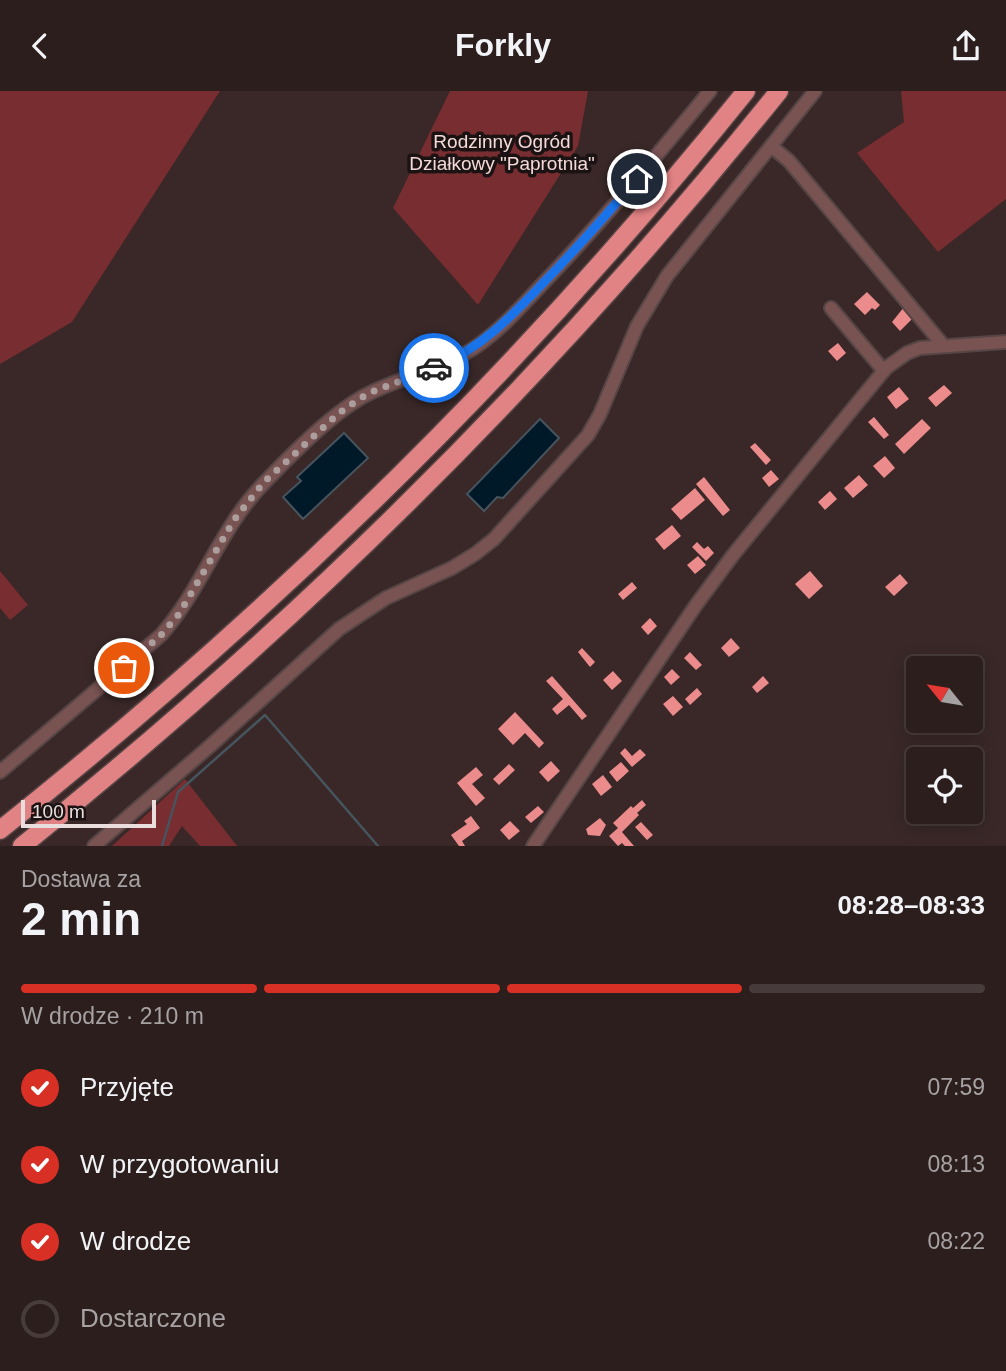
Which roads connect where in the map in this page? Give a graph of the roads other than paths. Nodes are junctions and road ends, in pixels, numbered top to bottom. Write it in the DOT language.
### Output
graph roads {
  1 [pos="710,91"];
  2 [pos="746,91"];
  3 [pos="779,91"];
  4 [pos="816,91"];
  5 [pos="771,146"];
  6 [pos="831,308"];
  7 [pos="1006,342"];
  8 [pos="943,345"];
  9 [pos="884,370"];
  10 [pos="0,772"];
  11 [pos="0,830"];
  12 [pos="22,846"];
  13 [pos="94,846"];
  14 [pos="533,846"];
  1 -- 10 [label="street"];
  2 -- 11 [label="highway"];
  3 -- 12 [label="highway"];
  4 -- 5 [label="street"];
  5 -- 8 [label="street"];
  5 -- 13 [label="street"];
  6 -- 9 [label="street"];
  7 -- 8 [label="street"];
  8 -- 9 [label="street"];
  9 -- 14 [label="street"];
}
